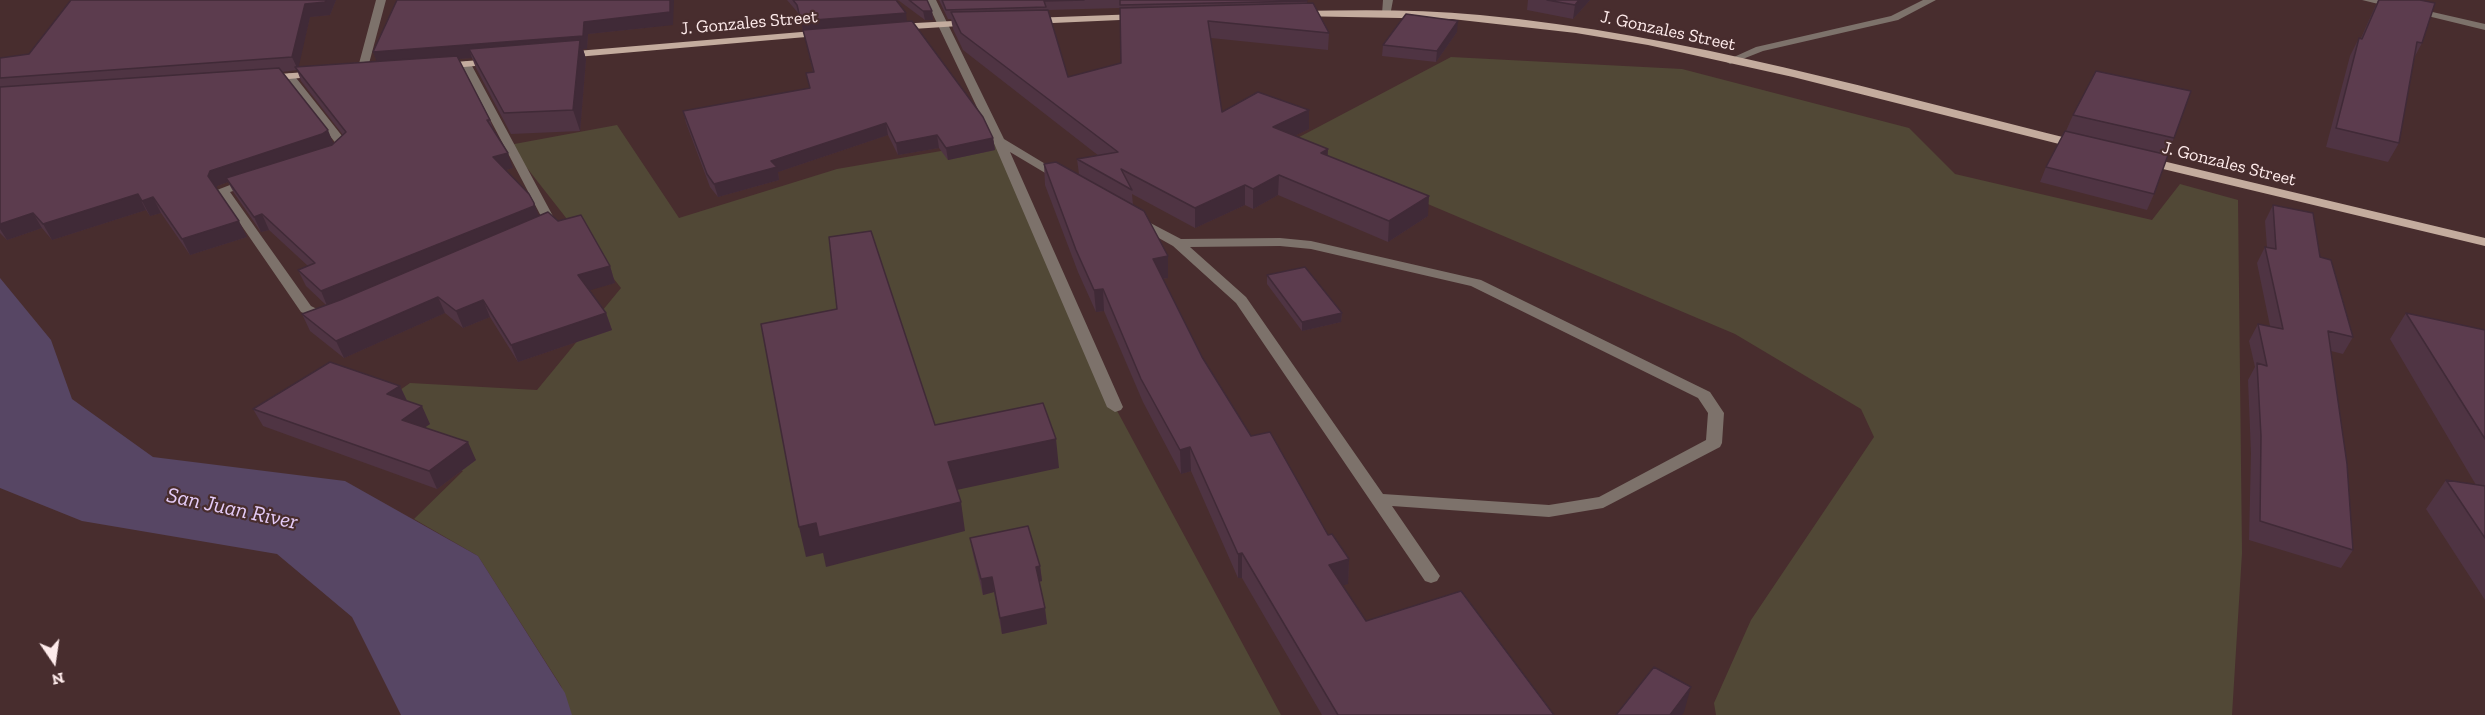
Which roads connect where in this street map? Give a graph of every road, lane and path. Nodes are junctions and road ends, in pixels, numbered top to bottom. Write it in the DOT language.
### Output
graph roads {
  1 [pos="381,0"];
  2 [pos="931,0"];
  3 [pos="1388,0"];
  4 [pos="1931,0"];
  5 [pos="2367,0"];
  6 [pos="1287,15"];
  7 [pos="1387,15"];
  8 [pos="1150,16"];
  9 [pos="1024,21"];
  10 [pos="978,23"];
  11 [pos="943,24"];
  12 [pos="2485,27"];
  13 [pos="888,28"];
  14 [pos="832,32"];
  15 [pos="548,57"];
  16 [pos="501,61"];
  17 [pos="1730,61"];
  18 [pos="466,64"];
  19 [pos="431,66"];
  20 [pos="362,71"];
  21 [pos="331,73"];
  22 [pos="289,76"];
  23 [pos="257,78"];
  24 [pos="999,141"];
  25 [pos="2089,147"];
  26 [pos="323,157"];
  27 [pos="2136,158"];
  28 [pos="256,179"];
  29 [pos="1078,186"];
  30 [pos="1128,214"];
  31 [pos="525,234"];
  32 [pos="2485,242"];
  33 [pos="1178,243"];
  34 [pos="342,312"];
  35 [pos="1115,407"];
  36 [pos="1379,499"];
  37 [pos="1431,576"];
  1 -- 20 [label="street"];
  2 -- 11 [label="street"];
  3 -- 7 [label="street"];
  4 -- 17 [label="street"];
  5 -- 12 [label="street"];
  6 -- 7 [label="main road, J. Gonzales Street"];
  7 -- 17 [label="main road, J. Gonzales Street"];
  8 -- 9 [label="main road"];
  10 -- 11 [label="main road"];
  11 -- 13 [label="main road"];
  11 -- 24 [label="street"];
  14 -- 15 [label="main road, J. Gonzales Street"];
  16 -- 18 [label="main road"];
  17 -- 25 [label="main road, J. Gonzales Street"];
  18 -- 19 [label="main road"];
  18 -- 31 [label="street"];
  21 -- 22 [label="main road"];
  22 -- 23 [label="main road"];
  22 -- 26 [label="street"];
  24 -- 29 [label="street"];
  24 -- 35 [label="street"];
  27 -- 32 [label="main road, J. Gonzales Street"];
  28 -- 34 [label="street"];
  30 -- 33 [label="street"];
  33 -- 36 [label="street"];
  33 -- 36 [label="street"];
  36 -- 37 [label="street"];
}
